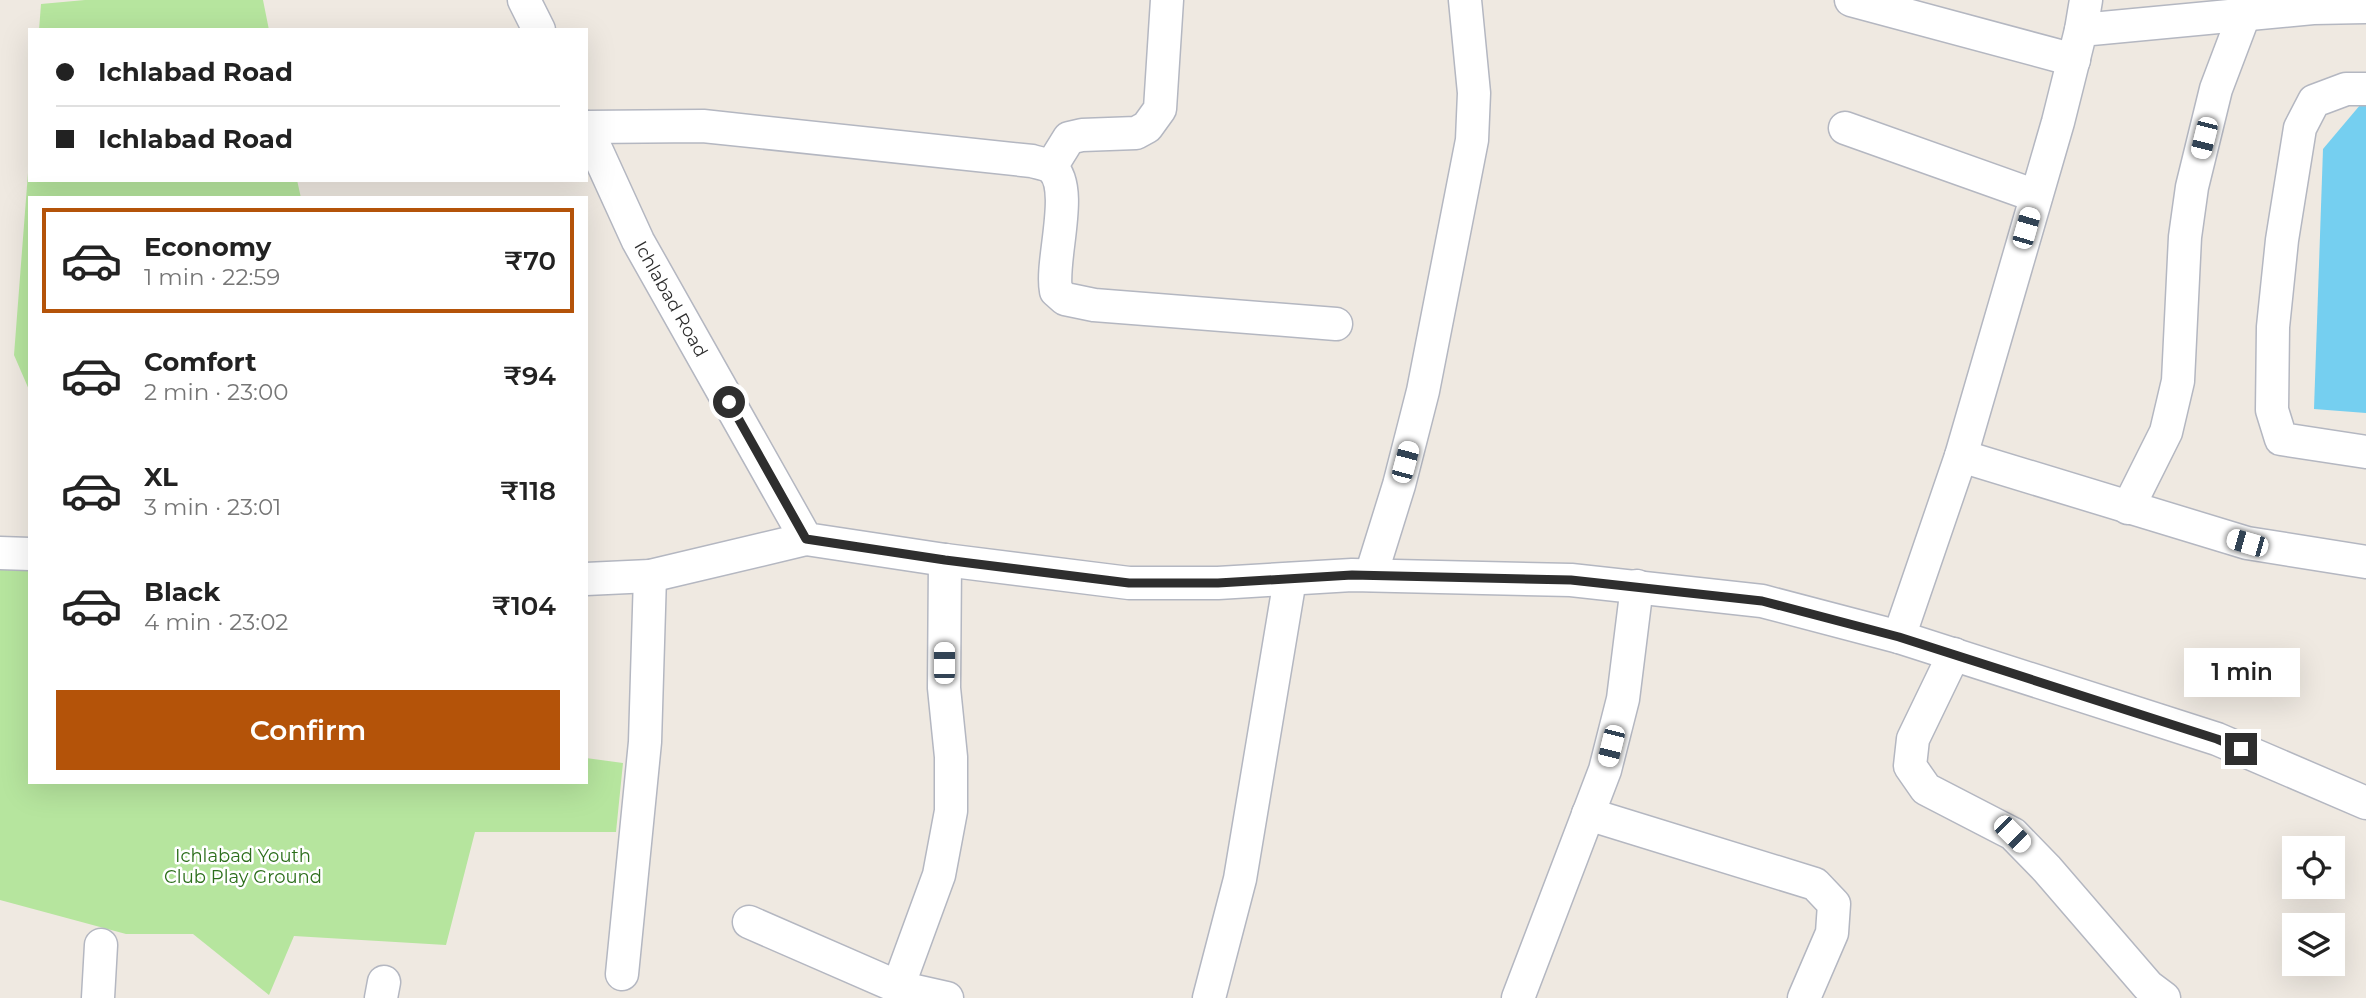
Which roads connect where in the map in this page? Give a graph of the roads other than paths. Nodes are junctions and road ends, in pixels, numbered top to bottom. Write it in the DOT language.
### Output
graph roads {
  1 [pos="524,0"];
  2 [pos="1167,0"];
  3 [pos="1465,0"];
  4 [pos="1852,0"];
  5 [pos="2366,7"];
  6 [pos="2084,15"];
  7 [pos="2244,15"];
  8 [pos="538,28"];
  9 [pos="2074,60"];
  10 [pos="2366,89"];
  11 [pos="588,127"];
  12 [pos="1845,128"];
  13 [pos="588,131"];
  14 [pos="1051,167"];
  15 [pos="2036,196"];
  16 [pos="1336,324"];
  17 [pos="2366,452"];
  18 [pos="1961,456"];
  19 [pos="2128,508"];
  20 [pos="806,539"];
  21 [pos="0,553"];
  22 [pos="28,554"];
  23 [pos="945,560"];
  24 [pos="2366,562"];
  25 [pos="1371,575"];
  26 [pos="650,576"];
  27 [pos="588,579"];
  28 [pos="1290,579"];
  29 [pos="1637,586"];
  30 [pos="1899,637"];
  31 [pos="1954,654"];
  32 [pos="2366,803"];
  33 [pos="1588,814"];
  34 [pos="749,922"];
  35 [pos="101,945"];
  36 [pos="622,974"];
  37 [pos="898,987"];
  38 [pos="98,998"];
  39 [pos="947,998"];
  40 [pos="1209,998"];
  41 [pos="1518,998"];
  42 [pos="1804,998"];
  43 [pos="2164,998"];
  1 -- 8 [label="street"];
  2 -- 14 [label="street"];
  3 -- 25 [label="street"];
  4 -- 9 [label="street"];
  5 -- 7 [label="street"];
  6 -- 7 [label="street"];
  6 -- 9 [label="street"];
  7 -- 19 [label="street"];
  9 -- 15 [label="street"];
  10 -- 17 [label="street"];
  11 -- 14 [label="street"];
  12 -- 15 [label="street"];
  13 -- 20 [label="street, Ichlabad Road"];
  14 -- 16 [label="street"];
  15 -- 18 [label="street"];
  18 -- 19 [label="street"];
  18 -- 30 [label="street"];
  19 -- 24 [label="street"];
  20 -- 23 [label="street"];
  20 -- 26 [label="street"];
  21 -- 22 [label="street"];
  23 -- 28 [label="street"];
  23 -- 37 [label="street"];
  25 -- 28 [label="street"];
  25 -- 29 [label="street"];
  26 -- 27 [label="street"];
  26 -- 36 [label="street"];
  28 -- 40 [label="street"];
  29 -- 30 [label="street"];
  29 -- 33 [label="street"];
  30 -- 31 [label="street"];
  31 -- 32 [label="street"];
  31 -- 43 [label="street"];
  33 -- 41 [label="street"];
  33 -- 42 [label="street"];
  34 -- 37 [label="street"];
  35 -- 38 [label="street"];
  37 -- 39 [label="street"];
}
